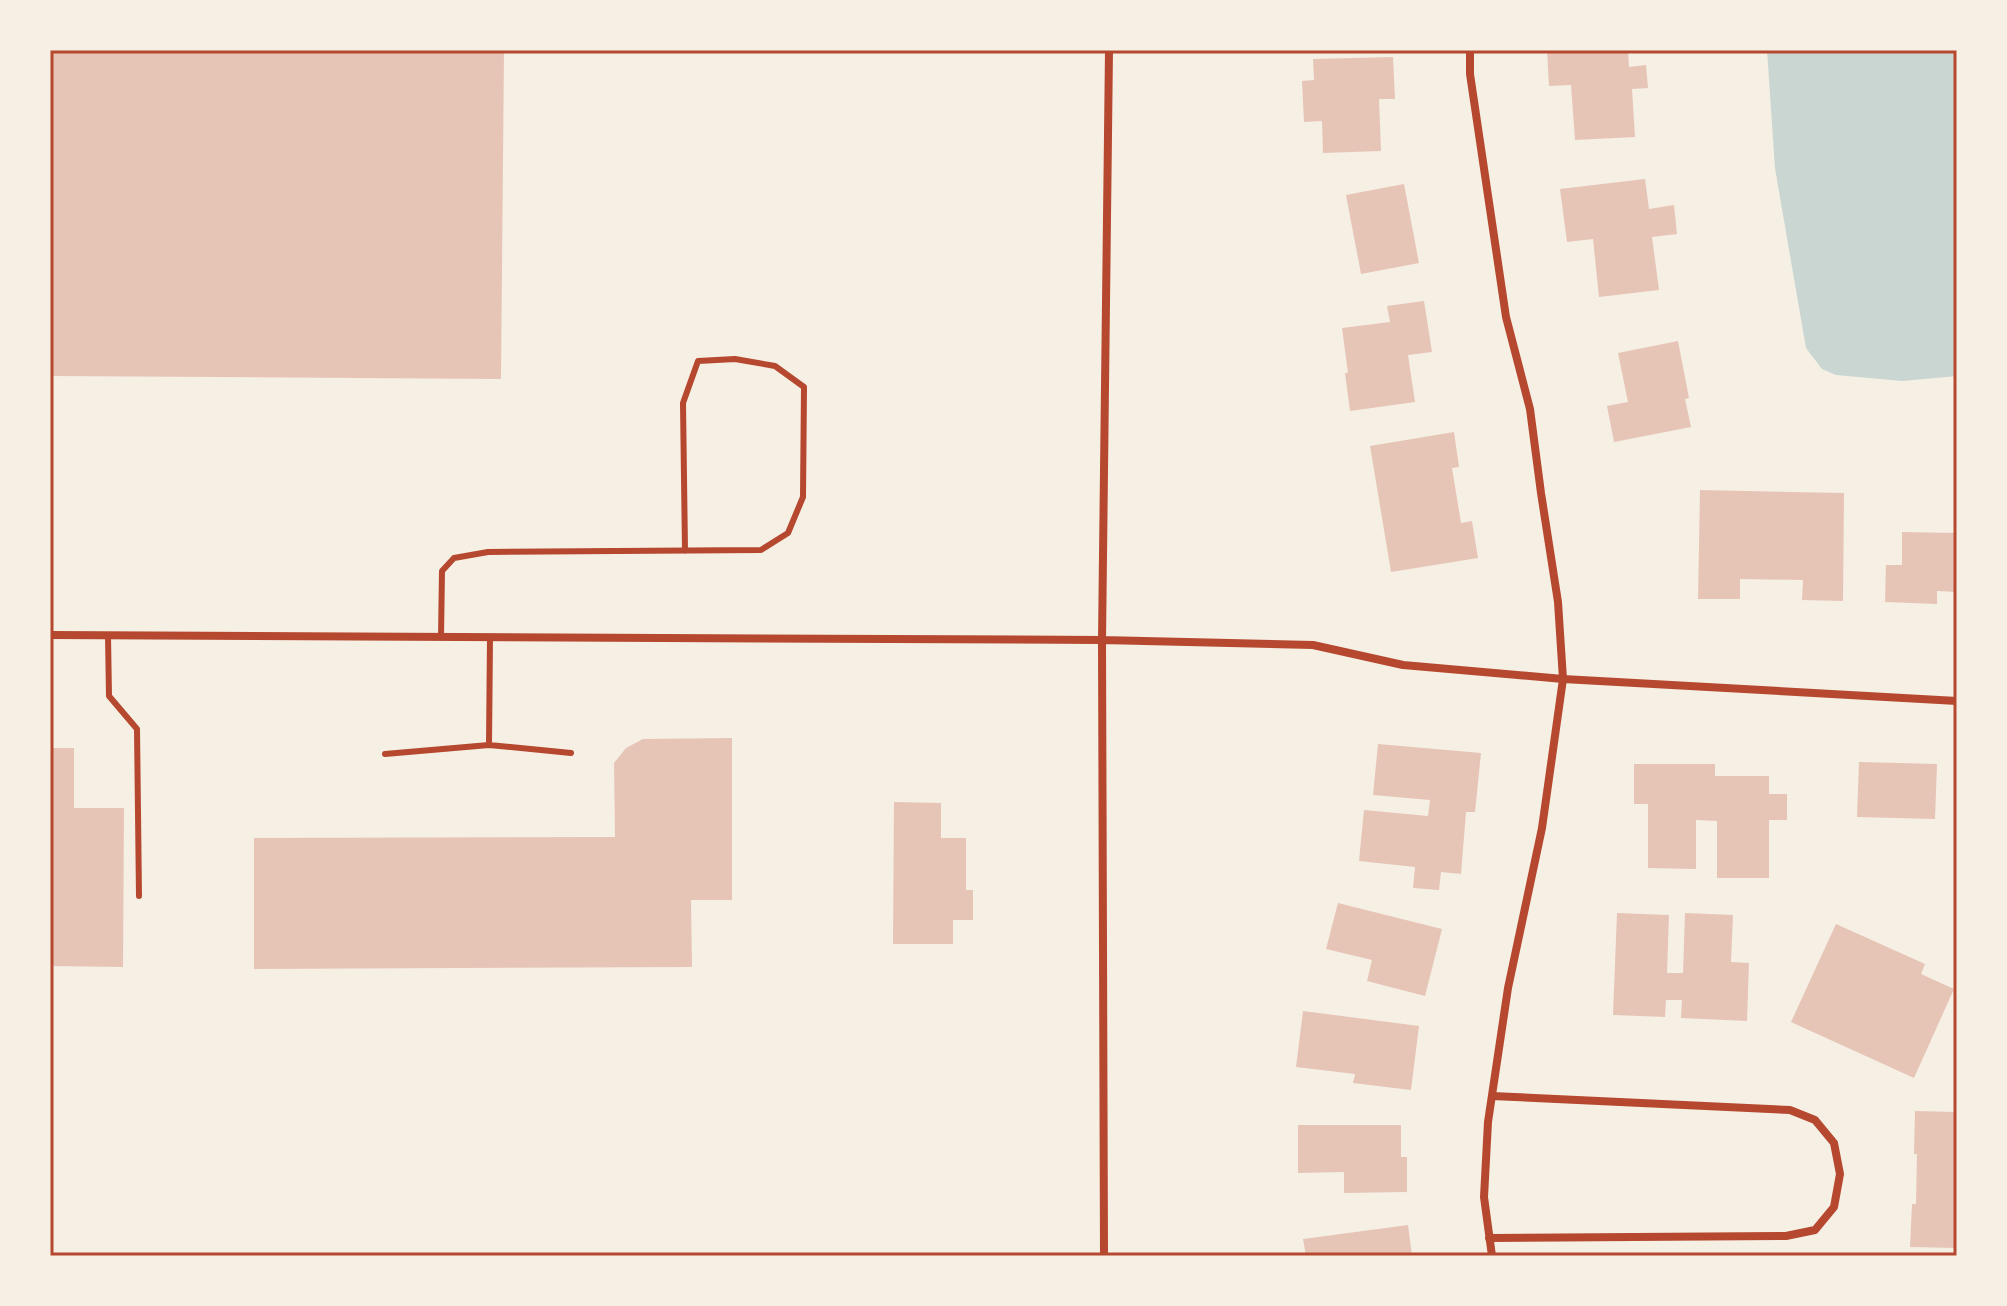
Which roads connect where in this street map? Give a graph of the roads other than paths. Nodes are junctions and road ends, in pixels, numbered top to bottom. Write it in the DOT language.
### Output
graph roads {
  1 [pos="1109,50"];
  2 [pos="1470,50"];
  3 [pos="685,551"];
  4 [pos="50,635"];
  5 [pos="108,636"];
  6 [pos="441,637"];
  7 [pos="490,637"];
  8 [pos="1102,640"];
  9 [pos="1563,679"];
  10 [pos="1957,701"];
  11 [pos="489,745"];
  12 [pos="571,753"];
  13 [pos="385,754"];
  14 [pos="139,896"];
  15 [pos="1492,1096"];
  16 [pos="1489,1238"];
  17 [pos="1104,1256"];
  18 [pos="1492,1256"];
  1 -- 8 [label="street"];
  2 -- 9 [label="street"];
  3 -- 3 [label="lane"];
  3 -- 6 [label="lane"];
  4 -- 5 [label="street"];
  5 -- 6 [label="street"];
  5 -- 14 [label="lane"];
  6 -- 7 [label="street"];
  7 -- 8 [label="street"];
  7 -- 11 [label="lane"];
  8 -- 9 [label="street"];
  8 -- 17 [label="street"];
  9 -- 10 [label="street"];
  9 -- 15 [label="street"];
  11 -- 12 [label="lane"];
  11 -- 13 [label="lane"];
  15 -- 16 [label="street"];
  15 -- 16 [label="street"];
  16 -- 18 [label="street"];
}
